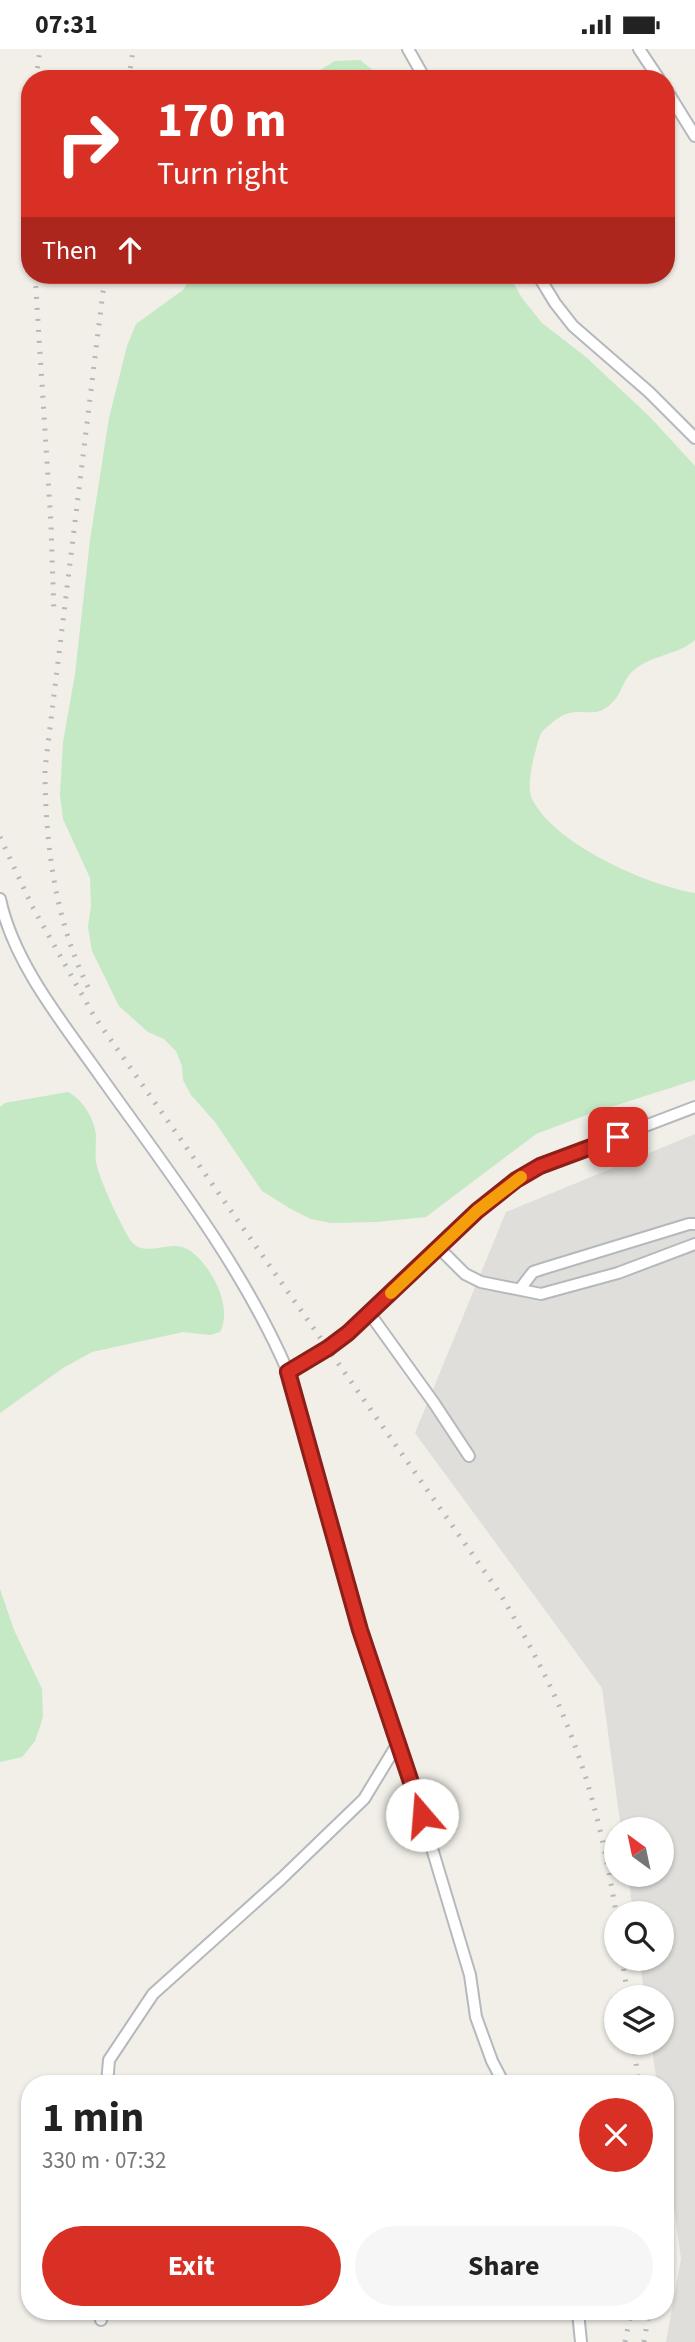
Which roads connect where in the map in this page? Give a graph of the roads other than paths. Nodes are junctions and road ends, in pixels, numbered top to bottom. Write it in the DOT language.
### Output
graph roads {
  1 [pos="408,49"];
  2 [pos="639,49"];
  3 [pos="420,70"];
  4 [pos="653,70"];
  5 [pos="675,103"];
  6 [pos="695,136"];
  7 [pos="543,284"];
  8 [pos="695,438"];
  9 [pos="0,899"];
  10 [pos="695,1107"];
  11 [pos="695,1224"];
  12 [pos="695,1244"];
  13 [pos="438,1247"];
  14 [pos="520,1289"];
  15 [pos="370,1314"];
  16 [pos="288,1372"];
  17 [pos="468,1456"];
  18 [pos="398,1744"];
  19 [pos="108,2075"];
  20 [pos="499,2075"];
  21 [pos="579,2320"];
  22 [pos="581,2342"];
  1 -- 3 [label="lane"];
  2 -- 4 [label="lane"];
  5 -- 6 [label="lane"];
  7 -- 8 [label="lane"];
  9 -- 16 [label="lane"];
  10 -- 13 [label="lane"];
  11 -- 14 [label="lane"];
  12 -- 14 [label="lane"];
  13 -- 14 [label="lane"];
  13 -- 15 [label="lane"];
  15 -- 16 [label="lane"];
  15 -- 17 [label="lane"];
  16 -- 18 [label="lane"];
  18 -- 19 [label="lane"];
  18 -- 20 [label="lane"];
  21 -- 22 [label="lane"];
}
